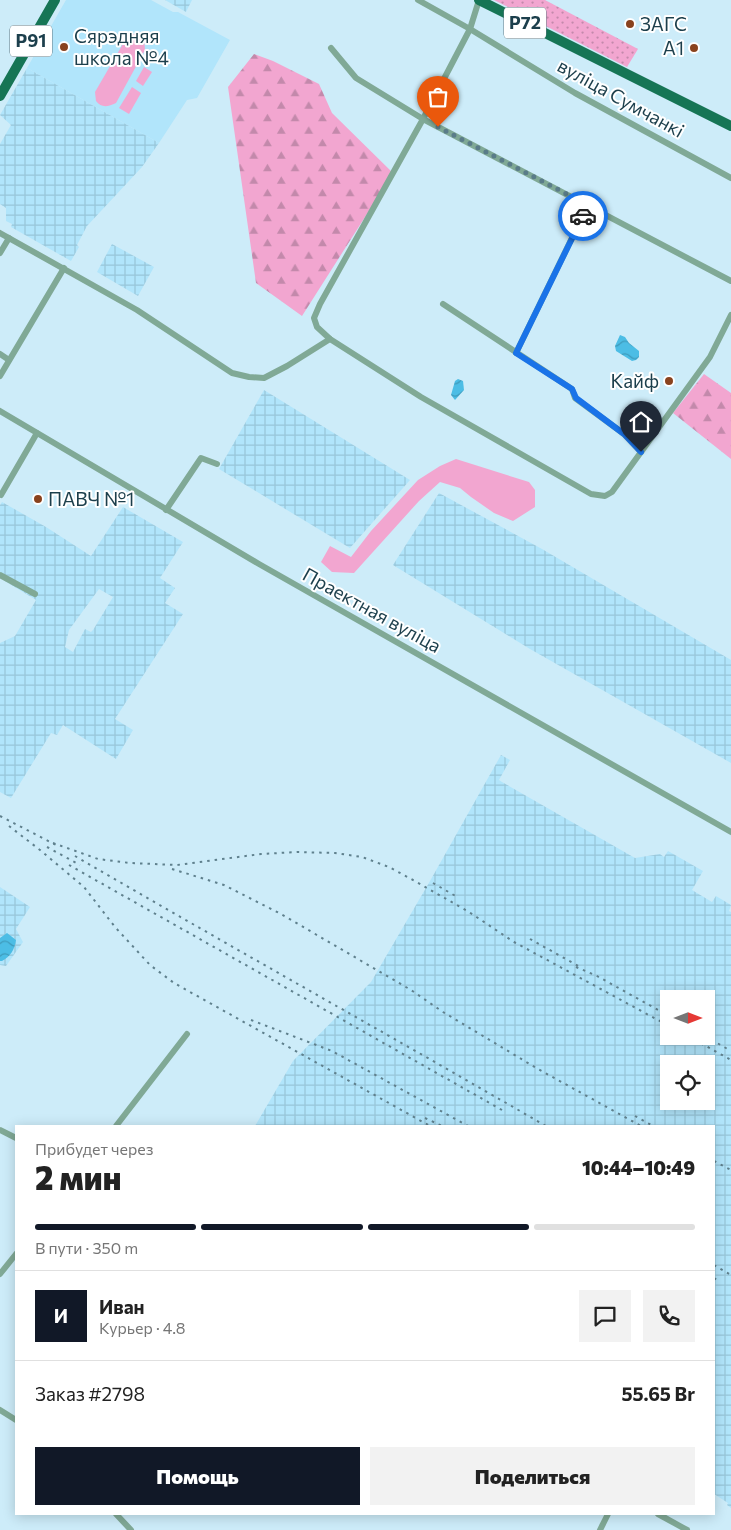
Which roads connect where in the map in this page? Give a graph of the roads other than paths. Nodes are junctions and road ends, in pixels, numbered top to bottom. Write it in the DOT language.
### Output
graph roads {
  1 [pos="54,0"];
  2 [pos="418,0"];
  3 [pos="479,0"];
  4 [pos="470,29"];
  5 [pos="330,48"];
  6 [pos="0,96"];
  7 [pos="423,120"];
  8 [pos="731,126"];
  9 [pos="731,178"];
  10 [pos="588,205"];
  11 [pos="0,233"];
  12 [pos="9,238"];
  13 [pos="0,253"];
  14 [pos="64,268"];
  15 [pos="731,281"];
  16 [pos="443,304"];
  17 [pos="731,315"];
  18 [pos="330,339"];
  19 [pos="516,353"];
  20 [pos="0,354"];
  21 [pos="9,360"];
  22 [pos="0,376"];
  23 [pos="0,411"];
  24 [pos="36,433"];
  25 [pos="641,452"];
  26 [pos="217,464"];
  27 [pos="1,495"];
  28 [pos="166,510"];
  29 [pos="0,575"];
  30 [pos="35,594"];
  31 [pos="731,832"];
  32 [pos="187,1034"];
  33 [pos="117,1125"];
  34 [pos="0,1130"];
  35 [pos="15,1138"];
  36 [pos="15,1255"];
  37 [pos="0,1274"];
  38 [pos="0,1410"];
  39 [pos="15,1419"];
  40 [pos="117,1515"];
  41 [pos="608,1515"];
  42 [pos="660,1515"];
  43 [pos="131,1530"];
  44 [pos="600,1530"];
  45 [pos="687,1530"];
  1 -- 6 [label="main road, Р91"];
  2 -- 4 [label="street, вуліца Сумчанкі"];
  3 -- 4 [label="street"];
  3 -- 8 [label="main road, вуліца Сумчанкі / Р72"];
  4 -- 7 [label="street"];
  4 -- 9 [label="street, вуліца Сумчанкі"];
  5 -- 7 [label="street"];
  7 -- 10 [label="street"];
  7 -- 18 [label="street"];
  10 -- 15 [label="street"];
  10 -- 19 [label="street"];
  11 -- 12 [label="street"];
  12 -- 13 [label="street"];
  12 -- 14 [label="street"];
  14 -- 18 [label="street"];
  14 -- 21 [label="street"];
  16 -- 19 [label="street"];
  17 -- 25 [label="street"];
  18 -- 25 [label="street"];
  19 -- 25 [label="street"];
  20 -- 21 [label="street"];
  21 -- 22 [label="street"];
  23 -- 24 [label="street, Праектная вуліца"];
  24 -- 27 [label="street"];
  24 -- 28 [label="street, Праектная вуліца"];
  26 -- 28 [label="street"];
  28 -- 31 [label="street, Праектная вуліца"];
  29 -- 30 [label="street"];
  32 -- 33 [label="street"];
  34 -- 35 [label="street"];
  36 -- 37 [label="street"];
  38 -- 39 [label="street"];
  40 -- 43 [label="street"];
  41 -- 44 [label="street"];
  42 -- 45 [label="street"];
}
